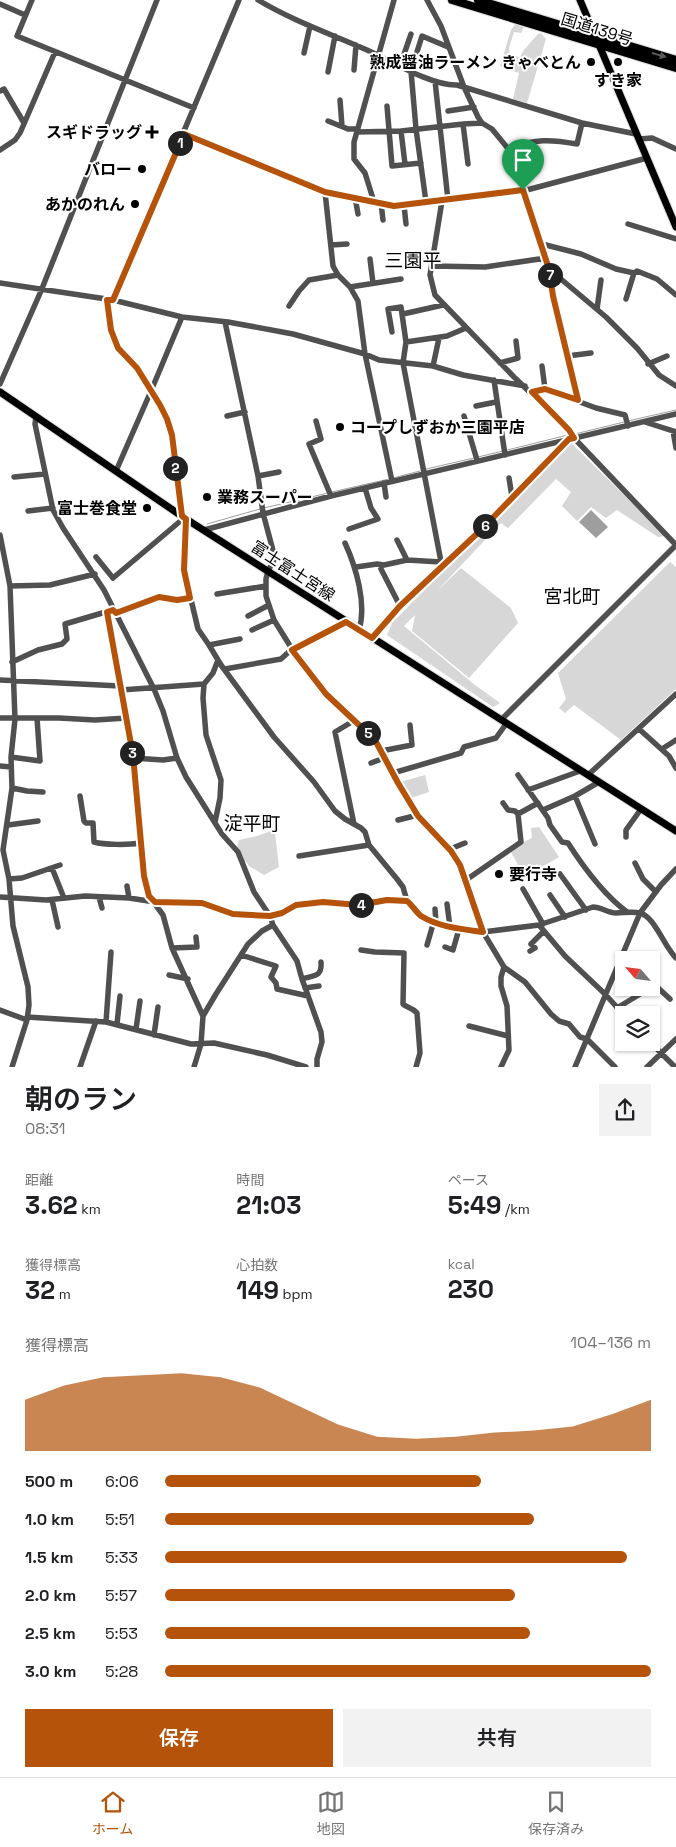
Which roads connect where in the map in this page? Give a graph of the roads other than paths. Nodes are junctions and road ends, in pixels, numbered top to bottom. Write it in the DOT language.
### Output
graph roads {
  1 [pos="32,0"];
  2 [pos="157,0"];
  3 [pos="239,0"];
  4 [pos="258,0"];
  5 [pos="394,0"];
  6 [pos="427,0"];
  7 [pos="452,0"];
  8 [pos="478,0"];
  9 [pos="580,0"];
  10 [pos="0,4"];
  11 [pos="25,15"];
  12 [pos="310,26"];
  13 [pos="411,34"];
  14 [pos="335,36"];
  15 [pos="596,36"];
  16 [pos="356,45"];
  17 [pos="599,45"];
  18 [pos="448,47"];
  19 [pos="55,52"];
  20 [pos="304,53"];
  21 [pos="378,55"];
  22 [pos="676,60"];
  23 [pos="400,66"];
  24 [pos="676,68"];
  25 [pos="354,70"];
  26 [pos="411,71"];
  27 [pos="328,72"];
  28 [pos="124,80"];
  29 [pos="435,81"];
  30 [pos="464,87"];
  31 [pos="2,88"];
  32 [pos="340,100"];
  33 [pos="387,106"];
  34 [pos="474,107"];
  35 [pos="194,108"];
  36 [pos="448,111"];
  37 [pos="328,121"];
  38 [pos="24,123"];
  39 [pos="482,123"];
  40 [pos="582,123"];
  41 [pos="463,124"];
  42 [pos="342,126"];
  43 [pos="439,126"];
  44 [pos="416,129"];
  45 [pos="357,130"];
  46 [pos="401,130"];
  47 [pos="388,131"];
  48 [pos="184,134"];
  49 [pos="638,136"];
  50 [pos="509,148"];
  51 [pos="676,149"];
  52 [pos="0,150"];
  53 [pos="647,158"];
  54 [pos="421,162"];
  55 [pos="405,164"];
  56 [pos="468,164"];
  57 [pos="523,190"];
  58 [pos="325,192"];
  59 [pos="355,197"];
  60 [pos="445,200"];
  61 [pos="377,202"];
  62 [pos="426,202"];
  63 [pos="404,205"];
  64 [pos="358,214"];
  65 [pos="383,220"];
  66 [pos="406,224"];
  67 [pos="628,224"];
  68 [pos="676,227"];
  69 [pos="676,240"];
  70 [pos="348,244"];
  71 [pos="542,244"];
  72 [pos="331,245"];
  73 [pos="546,258"];
  74 [pos="370,259"];
  75 [pos="432,266"];
  76 [pos="549,269"];
  77 [pos="634,273"];
  78 [pos="338,275"];
  79 [pos="401,279"];
  80 [pos="601,280"];
  81 [pos="0,283"];
  82 [pos="373,283"];
  83 [pos="350,287"];
  84 [pos="41,291"];
  85 [pos="676,295"];
  86 [pos="626,299"];
  87 [pos="110,300"];
  88 [pos="443,305"];
  89 [pos="289,306"];
  90 [pos="597,308"];
  91 [pos="402,314"];
  92 [pos="182,316"];
  93 [pos="225,322"];
  94 [pos="466,328"];
  95 [pos="392,332"];
  96 [pos="438,338"];
  97 [pos="516,341"];
  98 [pos="406,342"];
  99 [pos="591,352"];
  100 [pos="365,354"];
  101 [pos="567,356"];
  102 [pos="667,356"];
  103 [pos="403,363"];
  104 [pos="500,363"];
  105 [pos="648,364"];
  106 [pos="433,366"];
  107 [pos="542,366"];
  108 [pos="494,380"];
  109 [pos="0,384"];
  110 [pos="525,386"];
  111 [pos="676,386"];
  112 [pos="545,389"];
  113 [pos="0,392"];
  114 [pos="151,392"];
  115 [pos="532,392"];
  116 [pos="578,400"];
  117 [pos="496,402"];
  118 [pos="476,406"];
  119 [pos="245,412"];
  120 [pos="676,414"];
  121 [pos="36,416"];
  122 [pos="227,416"];
  123 [pos="464,416"];
  124 [pos="316,421"];
  125 [pos="645,422"];
  126 [pos="627,423"];
  127 [pos="674,432"];
  128 [pos="572,437"];
  129 [pos="676,448"];
  130 [pos="505,452"];
  131 [pos="477,458"];
  132 [pos="116,471"];
  133 [pos="423,471"];
  134 [pos="279,472"];
  135 [pos="44,474"];
  136 [pos="14,476"];
  137 [pos="258,476"];
  138 [pos="509,478"];
  139 [pos="391,479"];
  140 [pos="384,483"];
  141 [pos="366,488"];
  142 [pos="330,494"];
  143 [pos="512,497"];
  144 [pos="386,498"];
  145 [pos="53,508"];
  146 [pos="28,510"];
  147 [pos="262,510"];
  148 [pos="184,518"];
  149 [pos="204,530"];
  150 [pos="348,530"];
  151 [pos="0,534"];
  152 [pos="397,540"];
  153 [pos="346,543"];
  154 [pos="676,545"];
  155 [pos="96,557"];
  156 [pos="407,560"];
  157 [pos="441,564"];
  158 [pos="356,567"];
  159 [pos="381,569"];
  160 [pos="268,571"];
  161 [pos="108,572"];
  162 [pos="94,574"];
  163 [pos="101,578"];
  164 [pos="10,586"];
  165 [pos="266,586"];
  166 [pos="217,594"];
  167 [pos="190,598"];
  168 [pos="269,605"];
  169 [pos="400,606"];
  170 [pos="112,612"];
  171 [pos="248,616"];
  172 [pos="274,620"];
  173 [pos="346,622"];
  174 [pos="252,630"];
  175 [pos="359,630"];
  176 [pos="372,638"];
  177 [pos="240,639"];
  178 [pos="209,645"];
  179 [pos="292,650"];
  180 [pos="218,660"];
  181 [pos="12,662"];
  182 [pos="225,669"];
  183 [pos="0,680"];
  184 [pos="13,681"];
  185 [pos="204,684"];
  186 [pos="120,688"];
  187 [pos="154,689"];
  188 [pos="676,694"];
  189 [pos="0,718"];
  190 [pos="37,718"];
  191 [pos="127,718"];
  192 [pos="14,719"];
  193 [pos="354,720"];
  194 [pos="504,722"];
  195 [pos="410,725"];
  196 [pos="640,729"];
  197 [pos="676,740"];
  198 [pos="662,750"];
  199 [pos="381,751"];
  200 [pos="11,757"];
  201 [pos="133,758"];
  202 [pos="177,758"];
  203 [pos="384,758"];
  204 [pos="371,763"];
  205 [pos="0,766"];
  206 [pos="11,767"];
  207 [pos="676,768"];
  208 [pos="580,771"];
  209 [pos="392,773"];
  210 [pos="518,775"];
  211 [pos="588,775"];
  212 [pos="599,782"];
  213 [pos="12,788"];
  214 [pos="528,790"];
  215 [pos="44,792"];
  216 [pos="80,796"];
  217 [pos="575,796"];
  218 [pos="502,803"];
  219 [pos="538,803"];
  220 [pos="641,809"];
  221 [pos="543,810"];
  222 [pos="518,814"];
  223 [pos="418,815"];
  224 [pos="398,820"];
  225 [pos="38,821"];
  226 [pos="215,822"];
  227 [pos="354,824"];
  228 [pos="8,825"];
  229 [pos="676,831"];
  230 [pos="626,837"];
  231 [pos="140,843"];
  232 [pos="465,843"];
  233 [pos="595,844"];
  234 [pos="369,845"];
  235 [pos="450,849"];
  236 [pos="299,856"];
  237 [pos="3,861"];
  238 [pos="635,863"];
  239 [pos="60,865"];
  240 [pos="52,868"];
  241 [pos="676,869"];
  242 [pos="560,874"];
  243 [pos="9,879"];
  244 [pos="466,880"];
  245 [pos="127,886"];
  246 [pos="523,889"];
  247 [pos="656,892"];
  248 [pos="550,895"];
  249 [pos="0,897"];
  250 [pos="11,897"];
  251 [pos="99,897"];
  252 [pos="64,898"];
  253 [pos="129,898"];
  254 [pos="52,900"];
  255 [pos="407,901"];
  256 [pos="155,902"];
  257 [pos="447,904"];
  258 [pos="102,908"];
  259 [pos="435,909"];
  260 [pos="586,910"];
  261 [pos="628,912"];
  262 [pos="640,913"];
  263 [pos="270,916"];
  264 [pos="565,917"];
  265 [pos="435,922"];
  266 [pos="273,925"];
  267 [pos="541,925"];
  268 [pos="58,927"];
  269 [pos="450,927"];
  270 [pos="459,930"];
  271 [pos="483,932"];
  272 [pos="544,932"];
  273 [pos="196,937"];
  274 [pos="426,945"];
  275 [pos="445,947"];
  276 [pos="172,948"];
  277 [pos="361,950"];
  278 [pos="530,951"];
  279 [pos="112,952"];
  280 [pos="240,954"];
  281 [pos="676,958"];
  282 [pos="321,962"];
  283 [pos="504,967"];
  284 [pos="169,975"];
  285 [pos="188,979"];
  286 [pos="302,979"];
  287 [pos="319,986"];
  288 [pos="305,988"];
  289 [pos="660,990"];
  290 [pos="605,994"];
  291 [pos="120,996"];
  292 [pos="308,996"];
  293 [pos="636,996"];
  294 [pos="670,999"];
  295 [pos="140,1002"];
  296 [pos="615,1006"];
  297 [pos="620,1006"];
  298 [pos="158,1007"];
  299 [pos="0,1010"];
  300 [pos="203,1016"];
  301 [pos="27,1018"];
  302 [pos="96,1021"];
  303 [pos="106,1022"];
  304 [pos="117,1024"];
  305 [pos="469,1026"];
  306 [pos="136,1029"];
  307 [pos="154,1035"];
  308 [pos="508,1036"];
  309 [pos="587,1039"];
  310 [pos="676,1039"];
  311 [pos="201,1044"];
  312 [pos="658,1051"];
  313 [pos="661,1054"];
  314 [pos="12,1067"];
  315 [pos="80,1067"];
  316 [pos="194,1067"];
  317 [pos="306,1067"];
  318 [pos="317,1067"];
  319 [pos="416,1067"];
  320 [pos="501,1067"];
  321 [pos="575,1067"];
  322 [pos="615,1067"];
  323 [pos="647,1067"];
  324 [pos="674,1067"];
  1 -- 11 [label="street"];
  2 -- 28 [label="street"];
  3 -- 35 [label="street"];
  4 -- 12 [label="street"];
  5 -- 21 [label="street"];
  6 -- 18 [label="street"];
  7 -- 17 [label="highway, 国道139号"];
  8 -- 15 [label="highway, 国道139号"];
  9 -- 15 [label="main road"];
  10 -- 11 [label="street"];
  11 -- 19 [label="street"];
  12 -- 14 [label="street"];
  12 -- 20 [label="street"];
  13 -- 23 [label="street"];
  14 -- 16 [label="street"];
  14 -- 27 [label="street"];
  15 -- 17 [label="main road"];
  15 -- 22 [label="highway, 国道139号, one-way"];
  16 -- 21 [label="street"];
  16 -- 25 [label="street"];
  17 -- 24 [label="highway, 国道139号"];
  17 -- 49 [label="main road"];
  18 -- 26 [label="street"];
  18 -- 30 [label="street"];
  19 -- 28 [label="street"];
  19 -- 38 [label="street"];
  21 -- 23 [label="street"];
  21 -- 45 [label="street"];
  23 -- 26 [label="street"];
  26 -- 29 [label="street"];
  26 -- 44 [label="street"];
  28 -- 35 [label="street"];
  28 -- 84 [label="street"];
  29 -- 30 [label="street"];
  29 -- 43 [label="street"];
  30 -- 34 [label="street"];
  30 -- 40 [label="street"];
  31 -- 38 [label="street"];
  32 -- 42 [label="street"];
  33 -- 47 [label="street"];
  34 -- 36 [label="street"];
  34 -- 39 [label="street"];
  35 -- 48 [label="street"];
  37 -- 42 [label="street"];
  38 -- 52 [label="street"];
  39 -- 41 [label="street"];
  39 -- 50 [label="street"];
  40 -- 49 [label="street"];
  40 -- 50 [label="street"];
  41 -- 43 [label="street"];
  41 -- 56 [label="street"];
  42 -- 45 [label="street"];
  43 -- 44 [label="street"];
  43 -- 60 [label="street"];
  44 -- 46 [label="street"];
  44 -- 54 [label="street"];
  45 -- 47 [label="street"];
  45 -- 61 [label="street"];
  46 -- 47 [label="street"];
  46 -- 55 [label="street"];
  47 -- 55 [label="street"];
  48 -- 58 [label="street"];
  48 -- 87 [label="street"];
  49 -- 51 [label="street"];
  49 -- 53 [label="main road"];
  50 -- 57 [label="street"];
  53 -- 57 [label="street"];
  53 -- 68 [label="main road"];
  54 -- 55 [label="street"];
  54 -- 62 [label="street"];
  57 -- 60 [label="street"];
  57 -- 71 [label="street"];
  58 -- 59 [label="street"];
  58 -- 72 [label="street"];
  59 -- 61 [label="street"];
  59 -- 64 [label="street"];
  60 -- 62 [label="street"];
  60 -- 75 [label="street"];
  61 -- 63 [label="street"];
  61 -- 65 [label="street"];
  62 -- 63 [label="street"];
  63 -- 66 [label="street"];
  67 -- 69 [label="street"];
  70 -- 72 [label="street"];
  71 -- 73 [label="street"];
  71 -- 77 [label="street"];
  72 -- 78 [label="street"];
  73 -- 75 [label="street"];
  73 -- 76 [label="street"];
  74 -- 82 [label="street"];
  75 -- 88 [label="street"];
  76 -- 90 [label="street"];
  76 -- 101 [label="street"];
  77 -- 85 [label="street"];
  77 -- 86 [label="street"];
  78 -- 83 [label="street"];
  78 -- 89 [label="street"];
  79 -- 82 [label="street"];
  80 -- 90 [label="street"];
  81 -- 84 [label="street"];
  82 -- 83 [label="street"];
  83 -- 100 [label="street"];
  84 -- 87 [label="street"];
  84 -- 109 [label="street"];
  87 -- 92 [label="street"];
  87 -- 114 [label="street"];
  88 -- 91 [label="street"];
  88 -- 94 [label="street"];
  90 -- 105 [label="street"];
  91 -- 95 [label="street"];
  91 -- 98 [label="street"];
  92 -- 93 [label="street"];
  92 -- 114 [label="street"];
  93 -- 100 [label="street"];
  93 -- 119 [label="street"];
  94 -- 96 [label="street"];
  94 -- 104 [label="street"];
  96 -- 98 [label="street"];
  96 -- 106 [label="street"];
  97 -- 104 [label="street"];
  98 -- 103 [label="street"];
  99 -- 101 [label="street"];
  100 -- 103 [label="street"];
  100 -- 139 [label="street"];
  101 -- 116 [label="street"];
  102 -- 105 [label="street"];
  103 -- 106 [label="street"];
  103 -- 133 [label="street"];
  104 -- 110 [label="street"];
  105 -- 111 [label="street"];
  106 -- 108 [label="street"];
  107 -- 112 [label="street"];
  108 -- 110 [label="street"];
  108 -- 117 [label="street"];
  110 -- 115 [label="street"];
  112 -- 115 [label="street"];
  112 -- 116 [label="street"];
  113 -- 121 [label="main road, 富士富士宮線"];
  114 -- 132 [label="street"];
  114 -- 148 [label="street"];
  115 -- 128 [label="street"];
  116 -- 126 [label="street"];
  117 -- 118 [label="street"];
  117 -- 130 [label="street"];
  119 -- 122 [label="street"];
  119 -- 137 [label="street"];
  120 -- 125 [label="street"];
  121 -- 132 [label="main road, 富士富士宮線"];
  121 -- 135 [label="street"];
  123 -- 131 [label="street"];
  124 -- 142 [label="street"];
  125 -- 126 [label="street"];
  125 -- 127 [label="street"];
  126 -- 128 [label="street"];
  127 -- 129 [label="street"];
  128 -- 130 [label="street"];
  128 -- 143 [label="street"];
  128 -- 154 [label="street"];
  130 -- 131 [label="street"];
  131 -- 133 [label="street"];
  132 -- 148 [label="main road, 富士富士宮線"];
  133 -- 139 [label="street"];
  133 -- 157 [label="street"];
  134 -- 137 [label="street"];
  135 -- 136 [label="street"];
  135 -- 145 [label="street"];
  137 -- 147 [label="street"];
  138 -- 143 [label="street"];
  139 -- 140 [label="street"];
  140 -- 141 [label="street"];
  140 -- 144 [label="street"];
  141 -- 142 [label="street"];
  141 -- 150 [label="street"];
  142 -- 147 [label="street"];
  143 -- 157 [label="street"];
  145 -- 146 [label="street"];
  145 -- 162 [label="street"];
  147 -- 149 [label="street"];
  147 -- 160 [label="street"];
  148 -- 149 [label="main road, 富士富士宮線"];
  148 -- 161 [label="street"];
  148 -- 167 [label="street"];
  149 -- 160 [label="main road, 富士富士宮線"];
  151 -- 164 [label="street"];
  152 -- 156 [label="street"];
  153 -- 158 [label="street"];
  154 -- 194 [label="street"];
  155 -- 161 [label="street"];
  156 -- 157 [label="street"];
  156 -- 158 [label="street"];
  157 -- 169 [label="street"];
  158 -- 175 [label="street"];
  159 -- 169 [label="street"];
  160 -- 165 [label="street"];
  160 -- 173 [label="main road, 富士富士宮線"];
  161 -- 163 [label="street"];
  162 -- 164 [label="street"];
  162 -- 170 [label="street"];
  164 -- 181 [label="street"];
  165 -- 166 [label="street"];
  165 -- 168 [label="street"];
  167 -- 170 [label="street"];
  167 -- 178 [label="street"];
  168 -- 171 [label="street"];
  168 -- 172 [label="street"];
  169 -- 176 [label="street"];
  170 -- 181 [label="street"];
  170 -- 186 [label="street"];
  170 -- 187 [label="street"];
  172 -- 174 [label="street"];
  172 -- 179 [label="street"];
  173 -- 175 [label="main road, 富士富士宮線"];
  173 -- 179 [label="street"];
  175 -- 176 [label="main road, 富士富士宮線"];
  176 -- 194 [label="main road, 富士富士宮線"];
  177 -- 178 [label="street"];
  178 -- 180 [label="street"];
  179 -- 182 [label="street"];
  179 -- 193 [label="street"];
  180 -- 182 [label="street"];
  180 -- 185 [label="street"];
  181 -- 184 [label="street"];
  182 -- 227 [label="street"];
  183 -- 184 [label="street"];
  184 -- 186 [label="street"];
  184 -- 192 [label="street"];
  185 -- 187 [label="street"];
  185 -- 226 [label="street"];
  186 -- 187 [label="street"];
  186 -- 191 [label="street"];
  187 -- 202 [label="street"];
  188 -- 196 [label="street"];
  189 -- 192 [label="street"];
  190 -- 191 [label="street"];
  190 -- 192 [label="street"];
  190 -- 200 [label="street"];
  191 -- 201 [label="street"];
  192 -- 200 [label="street"];
  193 -- 199 [label="street"];
  193 -- 227 [label="street"];
  194 -- 208 [label="main road, 富士富士宮線"];
  194 -- 209 [label="street"];
  195 -- 199 [label="street"];
  196 -- 198 [label="street"];
  196 -- 211 [label="street"];
  197 -- 198 [label="street"];
  198 -- 207 [label="street"];
  199 -- 203 [label="street"];
  200 -- 206 [label="street"];
  201 -- 202 [label="street"];
  201 -- 231 [label="street"];
  202 -- 226 [label="street"];
  203 -- 204 [label="street"];
  203 -- 209 [label="street"];
  205 -- 206 [label="street"];
  206 -- 213 [label="street"];
  208 -- 211 [label="main road, 富士富士宮線"];
  208 -- 214 [label="street"];
  209 -- 223 [label="street"];
  210 -- 214 [label="street"];
  211 -- 212 [label="main road, 富士富士宮線"];
  212 -- 217 [label="street"];
  212 -- 220 [label="main road, 富士富士宮線"];
  213 -- 215 [label="street"];
  213 -- 228 [label="street"];
  214 -- 219 [label="street"];
  216 -- 231 [label="street"];
  217 -- 221 [label="street"];
  217 -- 233 [label="street"];
  218 -- 222 [label="street"];
  219 -- 221 [label="street"];
  219 -- 222 [label="street"];
  220 -- 229 [label="main road, 富士富士宮線"];
  220 -- 230 [label="street"];
  221 -- 261 [label="street"];
  222 -- 244 [label="street"];
  223 -- 224 [label="street"];
  223 -- 235 [label="street"];
  225 -- 228 [label="street"];
  226 -- 263 [label="street"];
  227 -- 234 [label="street"];
  228 -- 237 [label="street"];
  231 -- 256 [label="street"];
  232 -- 235 [label="street"];
  234 -- 236 [label="street"];
  234 -- 255 [label="street"];
  235 -- 244 [label="street"];
  237 -- 243 [label="street"];
  238 -- 247 [label="street"];
  239 -- 240 [label="street"];
  240 -- 243 [label="street"];
  240 -- 252 [label="street"];
  241 -- 247 [label="street"];
  242 -- 260 [label="street"];
  243 -- 250 [label="street"];
  244 -- 271 [label="street"];
  245 -- 253 [label="street"];
  246 -- 267 [label="street"];
  247 -- 262 [label="street"];
  248 -- 264 [label="street"];
  249 -- 250 [label="street"];
  250 -- 254 [label="street"];
  250 -- 301 [label="street"];
  251 -- 252 [label="street"];
  251 -- 253 [label="street"];
  251 -- 258 [label="street"];
  252 -- 254 [label="street"];
  253 -- 256 [label="street"];
  254 -- 268 [label="street"];
  255 -- 263 [label="street"];
  255 -- 265 [label="street"];
  256 -- 263 [label="street"];
  256 -- 276 [label="street"];
  257 -- 269 [label="street"];
  259 -- 265 [label="street"];
  260 -- 261 [label="street"];
  260 -- 264 [label="street"];
  261 -- 262 [label="street"];
  262 -- 281 [label="street"];
  262 -- 290 [label="street"];
  263 -- 266 [label="street"];
  264 -- 267 [label="street"];
  265 -- 269 [label="street"];
  265 -- 274 [label="street"];
  266 -- 280 [label="street"];
  266 -- 286 [label="street"];
  267 -- 271 [label="street"];
  267 -- 272 [label="street"];
  269 -- 270 [label="street"];
  270 -- 271 [label="street"];
  270 -- 275 [label="street"];
  271 -- 283 [label="street"];
  272 -- 278 [label="street"];
  272 -- 290 [label="street"];
  273 -- 276 [label="street"];
  276 -- 285 [label="street"];
  277 -- 319 [label="street"];
  279 -- 303 [label="street"];
  280 -- 292 [label="street"];
  280 -- 300 [label="street"];
  282 -- 286 [label="street"];
  283 -- 308 [label="street"];
  283 -- 309 [label="street"];
  284 -- 285 [label="street"];
  285 -- 300 [label="street"];
  286 -- 288 [label="street"];
  287 -- 288 [label="street"];
  288 -- 292 [label="street"];
  289 -- 294 [label="street"];
  290 -- 296 [label="street"];
  290 -- 309 [label="street"];
  291 -- 304 [label="street"];
  292 -- 318 [label="street"];
  293 -- 297 [label="street"];
  295 -- 306 [label="street"];
  298 -- 307 [label="street"];
  299 -- 301 [label="street"];
  300 -- 311 [label="street"];
  301 -- 302 [label="street"];
  301 -- 314 [label="street"];
  302 -- 303 [label="street"];
  302 -- 315 [label="street"];
  303 -- 304 [label="street"];
  304 -- 306 [label="street"];
  305 -- 308 [label="street"];
  306 -- 307 [label="street"];
  307 -- 311 [label="street"];
  308 -- 320 [label="street"];
  309 -- 321 [label="street"];
  309 -- 322 [label="street"];
  310 -- 313 [label="street"];
  311 -- 316 [label="street"];
  311 -- 317 [label="street"];
  312 -- 313 [label="street"];
  313 -- 323 [label="street"];
  313 -- 324 [label="street"];
}
